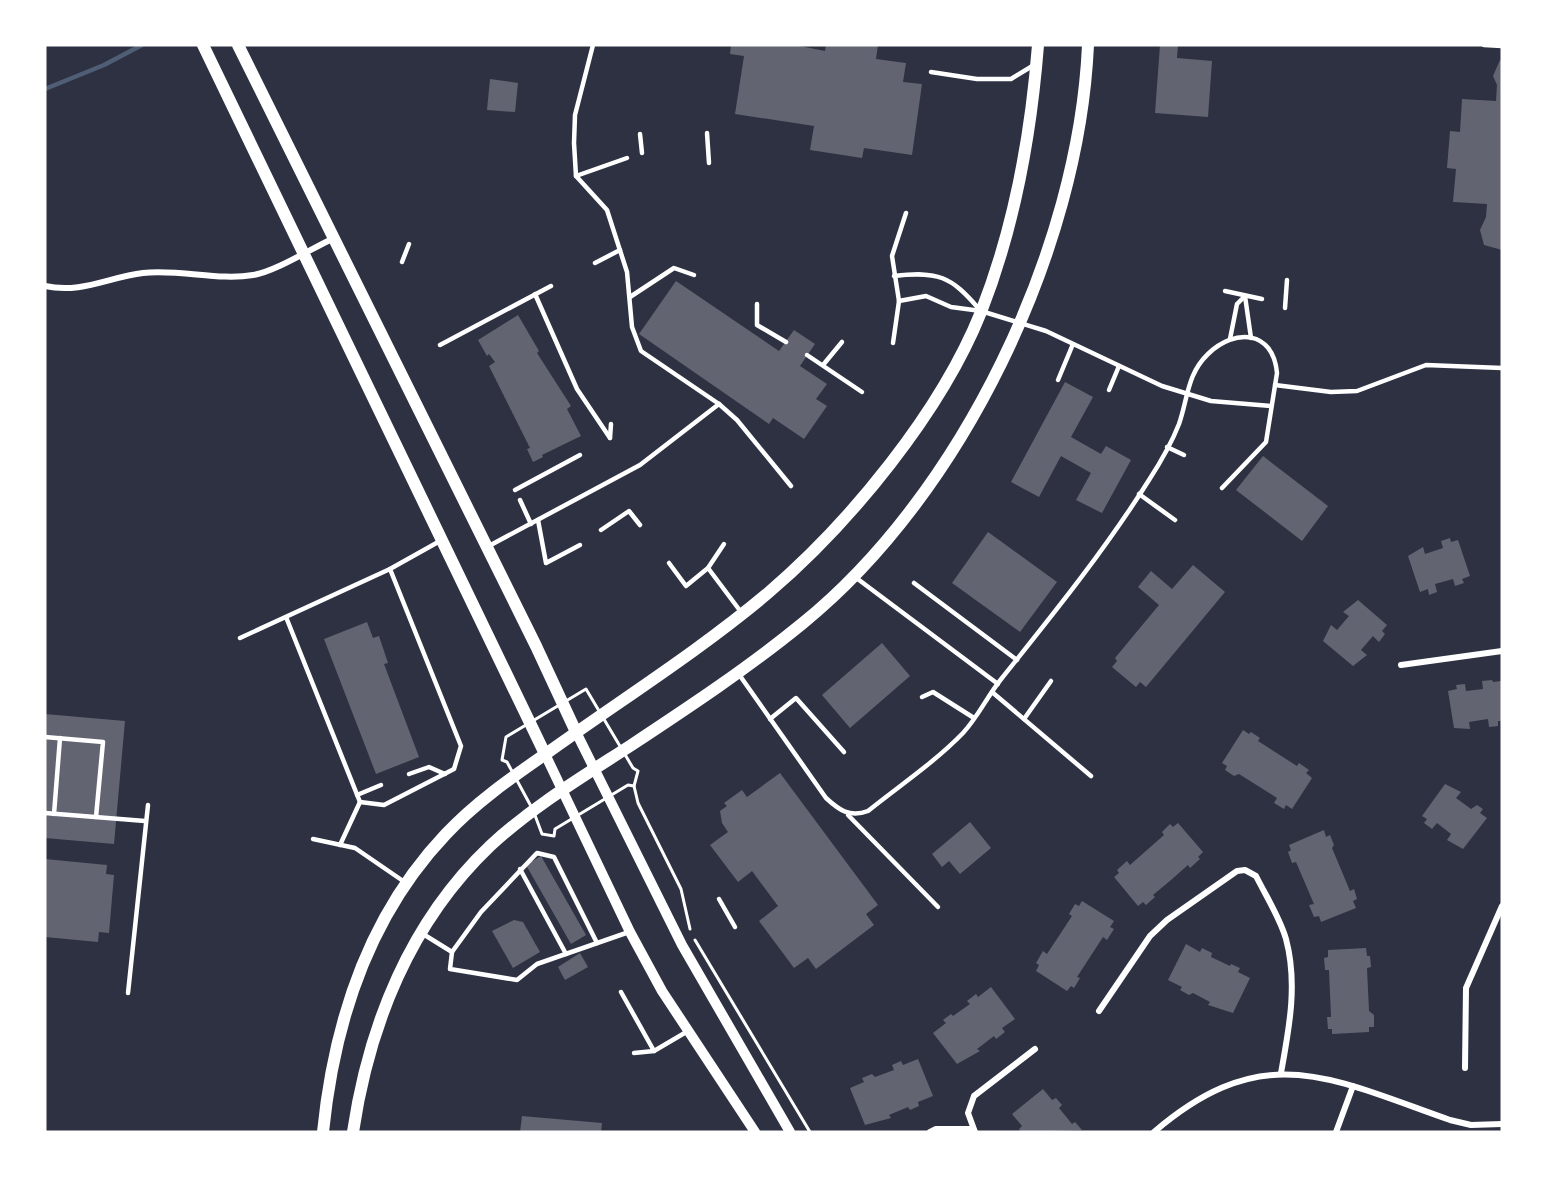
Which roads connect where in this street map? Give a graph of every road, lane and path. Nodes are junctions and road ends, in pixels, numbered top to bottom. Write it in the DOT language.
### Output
graph roads {
  1 [pos="203,45"];
  2 [pos="593,45"];
  3 [pos="1038,45"];
  4 [pos="1088,45"];
  5 [pos="1484,45"];
  6 [pos="1502,46"];
  7 [pos="239,47"];
  8 [pos="1036,63"];
  9 [pos="931,72"];
  10 [pos="707,133"];
  11 [pos="640,134"];
  12 [pos="642,153"];
  13 [pos="627,158"];
  14 [pos="709,163"];
  15 [pos="576,176"];
  16 [pos="906,213"];
  17 [pos="332,239"];
  18 [pos="409,244"];
  19 [pos="620,250"];
  20 [pos="304,253"];
  21 [pos="402,262"];
  22 [pos="595,262"];
  23 [pos="694,275"];
  24 [pos="894,276"];
  25 [pos="1287,280"];
  26 [pos="45,286"];
  27 [pos="551,286"];
  28 [pos="1225,291"];
  29 [pos="535,294"];
  30 [pos="1245,296"];
  31 [pos="630,297"];
  32 [pos="1262,299"];
  33 [pos="899,301"];
  34 [pos="757,304"];
  35 [pos="1285,308"];
  36 [pos="981,311"];
  37 [pos="1020,322"];
  38 [pos="1251,338"];
  39 [pos="1230,339"];
  40 [pos="786,342"];
  41 [pos="842,342"];
  42 [pos="893,343"];
  43 [pos="1073,344"];
  44 [pos="440,345"];
  45 [pos="807,355"];
  46 [pos="823,366"];
  47 [pos="1119,366"];
  48 [pos="1502,368"];
  49 [pos="1058,380"];
  50 [pos="1275,385"];
  51 [pos="1109,390"];
  52 [pos="862,392"];
  53 [pos="1187,394"];
  54 [pos="719,404"];
  55 [pos="1271,406"];
  56 [pos="611,424"];
  57 [pos="1167,447"];
  58 [pos="580,455"];
  59 [pos="1184,455"];
  60 [pos="792,486"];
  61 [pos="1222,488"];
  62 [pos="515,489"];
  63 [pos="1139,494"];
  64 [pos="520,500"];
  65 [pos="538,520"];
  66 [pos="1175,520"];
  67 [pos="531,524"];
  68 [pos="640,525"];
  69 [pos="601,530"];
  70 [pos="440,541"];
  71 [pos="724,544"];
  72 [pos="580,545"];
  73 [pos="488,547"];
  74 [pos="669,563"];
  75 [pos="708,568"];
  76 [pos="390,569"];
  77 [pos="853,576"];
  78 [pos="914,583"];
  79 [pos="742,614"];
  80 [pos="286,617"];
  81 [pos="240,638"];
  82 [pos="1502,651"];
  83 [pos="1017,660"];
  84 [pos="1401,665"];
  85 [pos="738,673"];
  86 [pos="1051,681"];
  87 [pos="998,684"];
  88 [pos="992,692"];
  89 [pos="922,698"];
  90 [pos="563,703"];
  91 [pos="601,714"];
  92 [pos="974,718"];
  93 [pos="770,719"];
  94 [pos="1024,719"];
  95 [pos="529,723"];
  96 [pos="576,732"];
  97 [pos="45,737"];
  98 [pos="60,738"];
  99 [pos="622,751"];
  100 [pos="844,752"];
  101 [pos="545,754"];
  102 [pos="594,769"];
  103 [pos="409,774"];
  104 [pos="445,774"];
  105 [pos="514,775"];
  106 [pos="1091,776"];
  107 [pos="381,785"];
  108 [pos="634,786"];
  109 [pos="562,790"];
  110 [pos="357,795"];
  111 [pos="608,797"];
  112 [pos="360,802"];
  113 [pos="148,805"];
  114 [pos="533,810"];
  115 [pos="45,813"];
  116 [pos="846,813"];
  117 [pos="54,814"];
  118 [pos="96,817"];
  119 [pos="575,818"];
  120 [pos="146,821"];
  121 [pos="313,839"];
  122 [pos="339,845"];
  123 [pos="520,868"];
  124 [pos="407,883"];
  125 [pos="719,898"];
  126 [pos="1502,906"];
  127 [pos="938,907"];
  128 [pos="735,927"];
  129 [pos="630,932"];
  130 [pos="420,933"];
  131 [pos="597,943"];
  132 [pos="452,952"];
  133 [pos="566,954"];
  134 [pos="621,992"];
  135 [pos="128,993"];
  136 [pos="1099,1011"];
  137 [pos="688,1031"];
  138 [pos="1035,1049"];
  139 [pos="654,1051"];
  140 [pos="634,1053"];
  141 [pos="1465,1068"];
  142 [pos="1281,1073"];
  143 [pos="1353,1086"];
  144 [pos="1502,1124"];
  145 [pos="1494,1129"];
  146 [pos="974,1130"];
  147 [pos="323,1132"];
  148 [pos="353,1132"];
  149 [pos="755,1132"];
  150 [pos="790,1132"];
  151 [pos="810,1132"];
  152 [pos="930,1132"];
  153 [pos="1155,1132"];
  154 [pos="1336,1132"];
  1 -- 20 [label="main road"];
  2 -- 15 [label="lane"];
  3 -- 8 [label="main road"];
  4 -- 37 [label="main road"];
  5 -- 6 [label="lane"];
  7 -- 17 [label="main road"];
  8 -- 9 [label="lane"];
  8 -- 36 [label="main road"];
  10 -- 14 [label="lane"];
  11 -- 12 [label="lane"];
  13 -- 15 [label="lane"];
  15 -- 19 [label="lane"];
  16 -- 24 [label="lane"];
  17 -- 20 [label="street"];
  17 -- 73 [label="main road"];
  18 -- 21 [label="lane"];
  19 -- 22 [label="lane"];
  19 -- 31 [label="lane"];
  20 -- 26 [label="street"];
  20 -- 70 [label="main road"];
  23 -- 31 [label="lane"];
  24 -- 33 [label="lane"];
  24 -- 36 [label="lane"];
  25 -- 35 [label="lane"];
  27 -- 29 [label="lane"];
  28 -- 30 [label="lane"];
  29 -- 44 [label="lane"];
  29 -- 56 [label="lane"];
  30 -- 32 [label="lane"];
  30 -- 38 [label="lane"];
  30 -- 39 [label="lane"];
  31 -- 54 [label="lane"];
  33 -- 36 [label="lane"];
  33 -- 42 [label="lane"];
  34 -- 40 [label="lane"];
  36 -- 37 [label="lane"];
  36 -- 79 [label="main road"];
  37 -- 43 [label="lane"];
  37 -- 77 [label="main road"];
  38 -- 39 [label="lane"];
  38 -- 50 [label="lane"];
  39 -- 53 [label="lane"];
  41 -- 46 [label="lane"];
  43 -- 47 [label="lane"];
  43 -- 49 [label="lane"];
  45 -- 46 [label="lane"];
  46 -- 52 [label="lane"];
  47 -- 51 [label="lane"];
  47 -- 53 [label="lane"];
  48 -- 50 [label="lane"];
  50 -- 55 [label="lane"];
  53 -- 55 [label="lane"];
  53 -- 57 [label="lane"];
  54 -- 60 [label="lane"];
  54 -- 65 [label="lane"];
  55 -- 61 [label="lane"];
  57 -- 59 [label="lane"];
  57 -- 63 [label="lane"];
  58 -- 62 [label="lane"];
  63 -- 66 [label="lane"];
  63 -- 83 [label="lane"];
  64 -- 67 [label="lane"];
  65 -- 67 [label="lane"];
  65 -- 72 [label="lane"];
  67 -- 73 [label="lane"];
  68 -- 69 [label="lane"];
  70 -- 76 [label="lane"];
  70 -- 95 [label="main road"];
  71 -- 75 [label="lane"];
  73 -- 90 [label="main road"];
  74 -- 75 [label="lane"];
  75 -- 79 [label="lane"];
  76 -- 80 [label="lane"];
  76 -- 104 [label="lane"];
  77 -- 85 [label="main road"];
  77 -- 87 [label="lane"];
  78 -- 83 [label="lane"];
  79 -- 91 [label="main road"];
  80 -- 81 [label="lane"];
  80 -- 110 [label="lane"];
  82 -- 84 [label="street"];
  83 -- 87 [label="lane"];
  85 -- 93 [label="lane"];
  85 -- 99 [label="main road"];
  86 -- 94 [label="lane"];
  87 -- 88 [label="lane"];
  88 -- 92 [label="lane"];
  88 -- 94 [label="lane"];
  89 -- 92 [label="lane"];
  90 -- 91 [label="path"];
  90 -- 95 [label="path"];
  90 -- 96 [label="main road"];
  91 -- 96 [label="main road"];
  91 -- 99 [label="path"];
  92 -- 116 [label="lane"];
  93 -- 100 [label="lane"];
  93 -- 116 [label="lane"];
  94 -- 106 [label="lane"];
  95 -- 101 [label="main road"];
  95 -- 105 [label="path"];
  96 -- 101 [label="main road"];
  96 -- 102 [label="street"];
  97 -- 98 [label="lane"];
  98 -- 117 [label="lane"];
  98 -- 118 [label="lane"];
  99 -- 102 [label="main road"];
  99 -- 108 [label="path"];
  101 -- 105 [label="main road"];
  101 -- 109 [label="street"];
  102 -- 109 [label="main road"];
  102 -- 111 [label="street"];
  103 -- 104 [label="lane"];
  104 -- 112 [label="lane"];
  105 -- 114 [label="path"];
  105 -- 124 [label="main road"];
  107 -- 110 [label="lane"];
  108 -- 111 [label="path"];
  108 -- 151 [label="path"];
  109 -- 114 [label="main road"];
  109 -- 119 [label="street"];
  110 -- 112 [label="lane"];
  111 -- 119 [label="path"];
  111 -- 150 [label="street"];
  112 -- 122 [label="lane"];
  113 -- 120 [label="lane"];
  114 -- 119 [label="path"];
  114 -- 130 [label="main road"];
  115 -- 117 [label="lane"];
  116 -- 127 [label="lane"];
  117 -- 118 [label="lane"];
  118 -- 120 [label="lane"];
  119 -- 129 [label="street"];
  120 -- 135 [label="lane"];
  121 -- 122 [label="lane"];
  122 -- 124 [label="lane"];
  123 -- 131 [label="lane"];
  123 -- 132 [label="lane"];
  123 -- 133 [label="lane"];
  124 -- 147 [label="main road"];
  125 -- 128 [label="lane"];
  126 -- 141 [label="street"];
  129 -- 131 [label="lane"];
  129 -- 137 [label="street"];
  130 -- 132 [label="lane"];
  130 -- 148 [label="main road"];
  131 -- 133 [label="lane"];
  132 -- 133 [label="lane"];
  134 -- 139 [label="lane"];
  136 -- 142 [label="street"];
  137 -- 139 [label="lane"];
  137 -- 149 [label="street"];
  138 -- 146 [label="street"];
  139 -- 140 [label="lane"];
  142 -- 143 [label="street"];
  142 -- 153 [label="street"];
  143 -- 145 [label="street"];
  143 -- 154 [label="street"];
  144 -- 145 [label="street"];
  146 -- 152 [label="street"];
}
